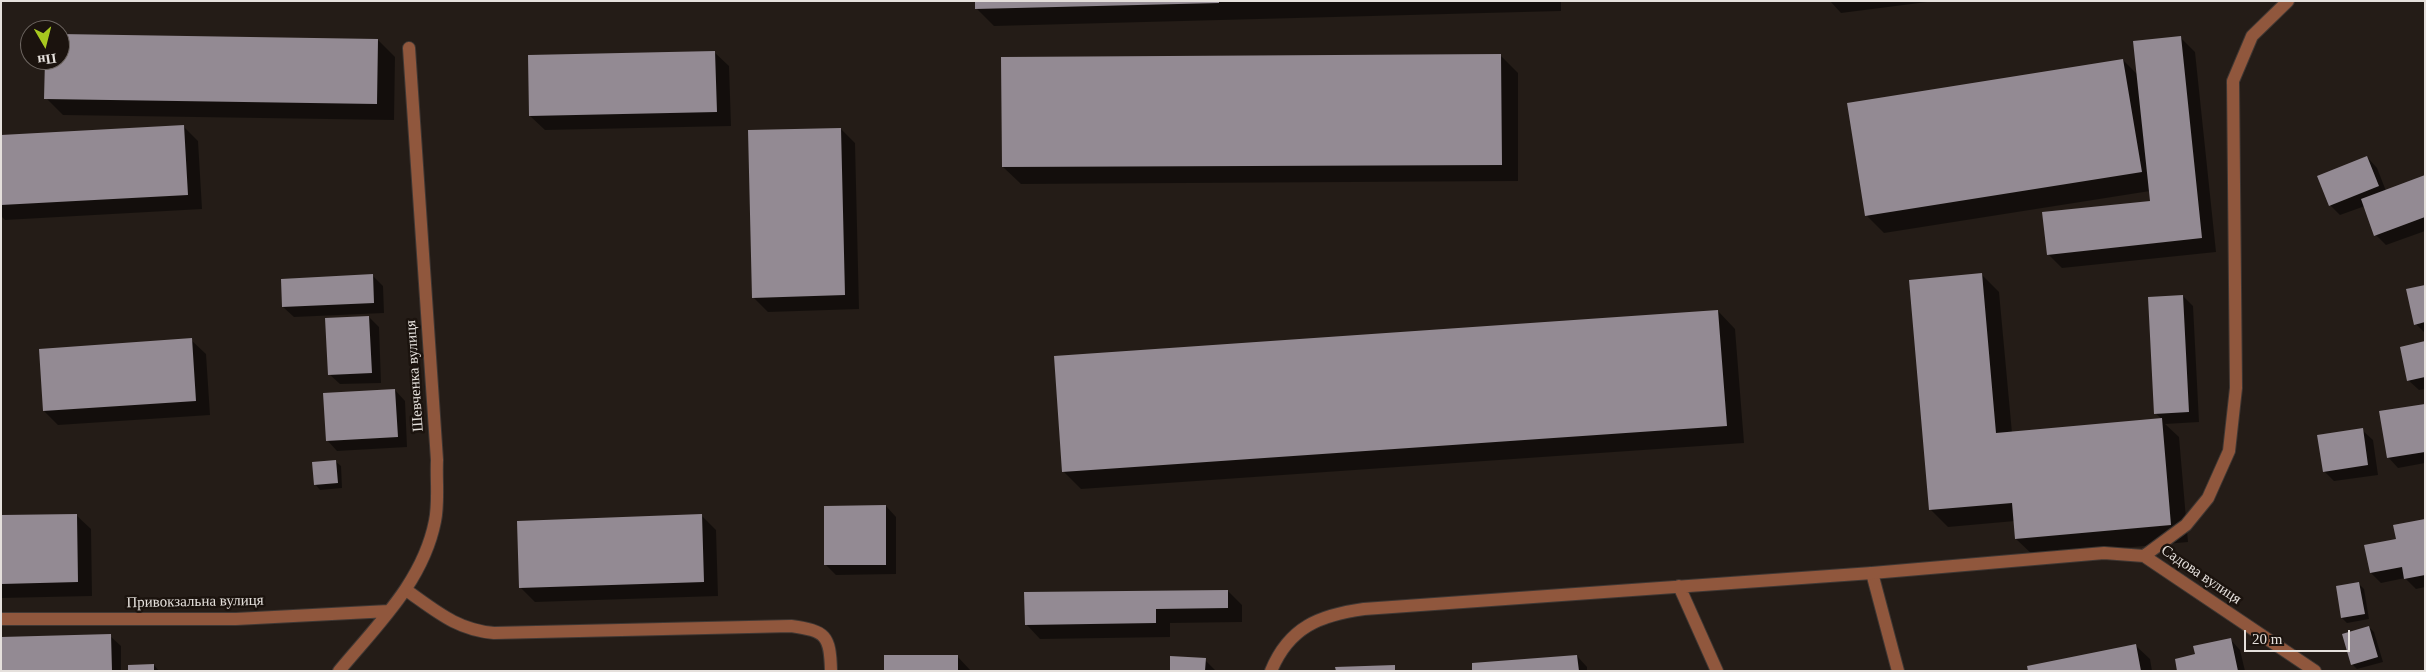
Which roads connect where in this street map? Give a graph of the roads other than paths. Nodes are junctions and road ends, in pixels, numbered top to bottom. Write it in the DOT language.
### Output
graph roads {
  1 [pos="2288,1"];
  2 [pos="409,48"];
  3 [pos="2144,556"];
  4 [pos="1872,572"];
  5 [pos="1679,586"];
  6 [pos="406,590"];
  7 [pos="389,611"];
  8 [pos="1,619"];
  9 [pos="339,671"];
  10 [pos="831,671"];
  11 [pos="1271,671"];
  12 [pos="1717,671"];
  13 [pos="1898,671"];
  14 [pos="2315,671"];
  1 -- 3 [label="street"];
  2 -- 6 [label="street, Шевченка вулиця"];
  3 -- 4 [label="street"];
  3 -- 14 [label="street, Садова вулиця"];
  4 -- 5 [label="street"];
  4 -- 13 [label="street"];
  5 -- 11 [label="street"];
  5 -- 12 [label="street"];
  6 -- 7 [label="street, Шевченка вулиця"];
  6 -- 10 [label="street"];
  7 -- 8 [label="street, Привокзальна вулиця"];
  7 -- 9 [label="street, Шевченка вулиця"];
}
